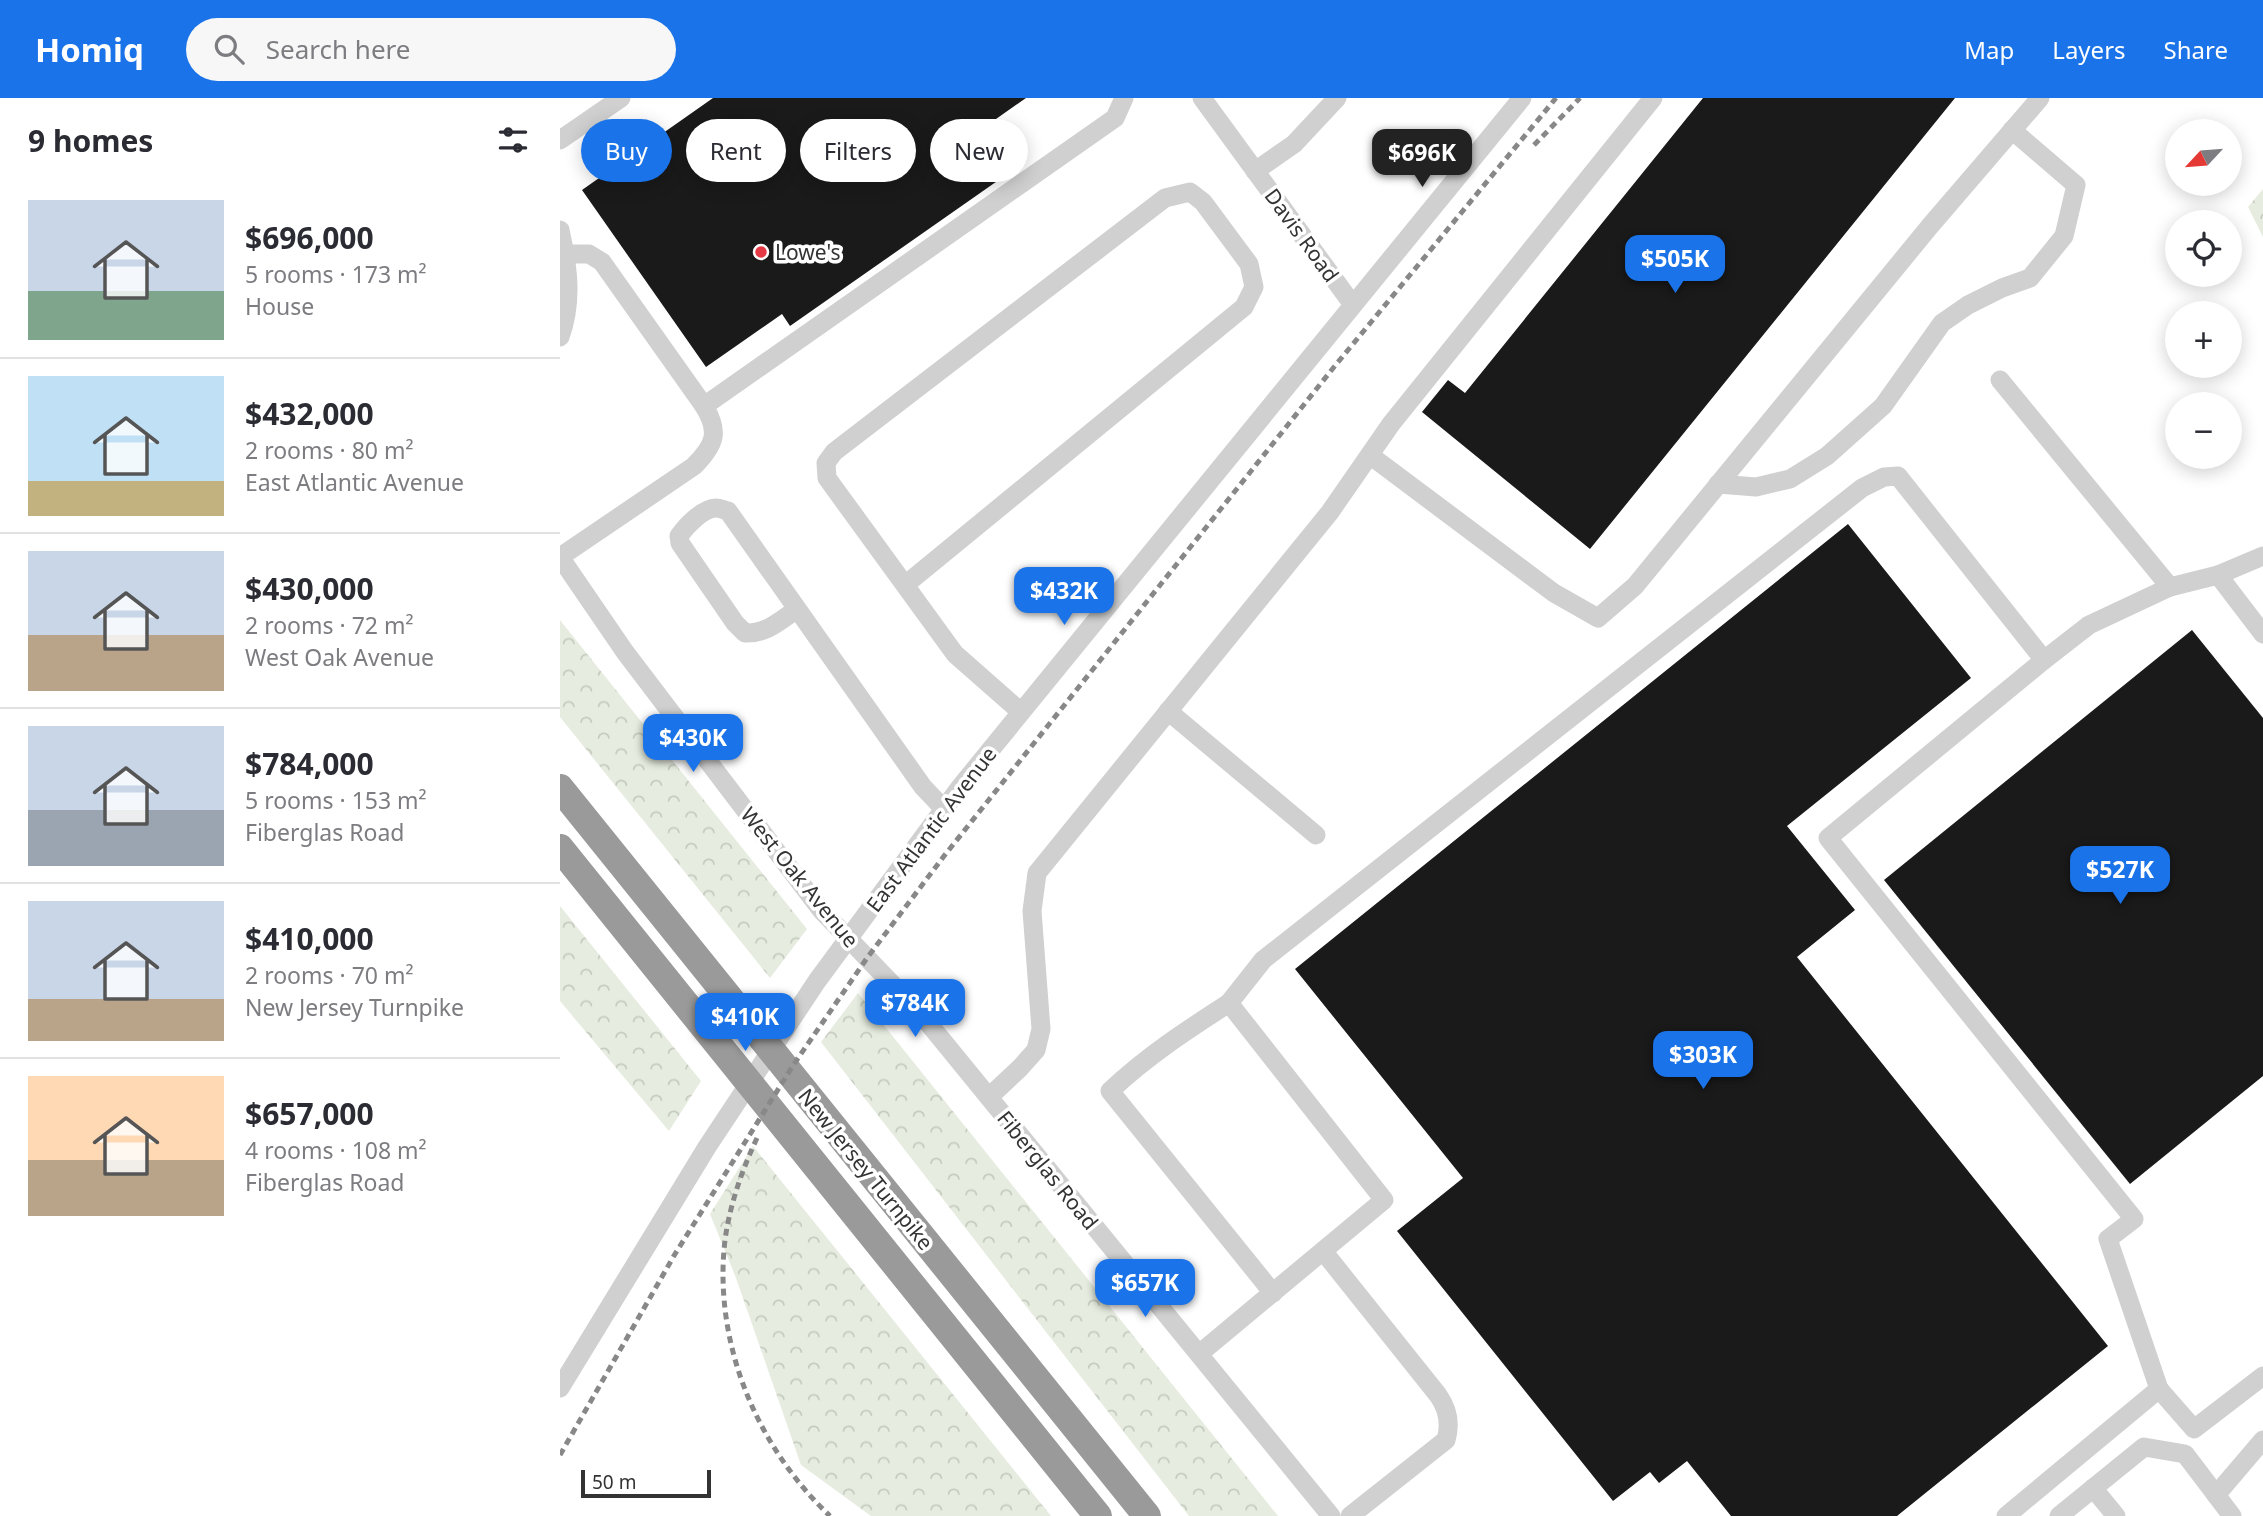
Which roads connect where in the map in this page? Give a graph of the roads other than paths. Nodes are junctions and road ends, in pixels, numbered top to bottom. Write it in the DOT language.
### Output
graph roads {
  1 [pos="621,98"];
  2 [pos="1124,98"];
  3 [pos="1202,98"];
  4 [pos="1337,98"];
  5 [pos="1522,98"];
  6 [pos="1653,98"];
  7 [pos="2039,98"];
  8 [pos="2012,130"];
  9 [pos="560,140"];
  10 [pos="1255,171"];
  11 [pos="560,230"];
  12 [pos="565,254"];
  13 [pos="1353,305"];
  14 [pos="560,337"];
  15 [pos="2000,380"];
  16 [pos="704,406"];
  17 [pos="1371,456"];
  18 [pos="1718,484"];
  19 [pos="2263,556"];
  20 [pos="560,558"];
  21 [pos="2218,575"];
  22 [pos="905,585"];
  23 [pos="2170,587"];
  24 [pos="797,609"];
  25 [pos="2263,634"];
  26 [pos="2044,660"];
  27 [pos="1168,711"];
  28 [pos="1021,712"];
  29 [pos="560,788"];
  30 [pos="944,809"];
  31 [pos="1316,835"];
  32 [pos="560,849"];
  33 [pos="848,939"];
  34 [pos="867,958"];
  35 [pos="1229,1003"];
  36 [pos="989,1097"];
  37 [pos="1323,1251"];
  38 [pos="1273,1293"];
  39 [pos="1199,1354"];
  40 [pos="2263,1376"];
  41 [pos="560,1388"];
  42 [pos="2158,1389"];
  43 [pos="2263,1440"];
  44 [pos="2093,1489"];
  45 [pos="2216,1495"];
  46 [pos="1098,1516"];
  47 [pos="1147,1516"];
  48 [pos="1331,1516"];
  49 [pos="1350,1516"];
  50 [pos="2006,1516"];
  51 [pos="2060,1516"];
  52 [pos="2116,1516"];
  53 [pos="2232,1516"];
  1 -- 9 [label="street"];
  2 -- 16 [label="street"];
  3 -- 10 [label="street, Davis Road"];
  4 -- 10 [label="street"];
  5 -- 13 [label="street, East Atlantic Avenue"];
  6 -- 17 [label="street"];
  7 -- 8 [label="street"];
  8 -- 18 [label="street"];
  8 -- 18 [label="street"];
  10 -- 13 [label="street, Davis Road"];
  11 -- 12 [label="street"];
  12 -- 14 [label="street"];
  12 -- 16 [label="street"];
  13 -- 28 [label="street, East Atlantic Avenue"];
  15 -- 23 [label="street"];
  16 -- 20 [label="street"];
  17 -- 18 [label="street"];
  17 -- 27 [label="street"];
  19 -- 21 [label="street"];
  20 -- 33 [label="street, West Oak Avenue"];
  21 -- 23 [label="street"];
  21 -- 25 [label="street"];
  22 -- 22 [label="street"];
  22 -- 28 [label="street"];
  23 -- 26 [label="street"];
  24 -- 24 [label="street"];
  24 -- 30 [label="street"];
  26 -- 35 [label="street"];
  26 -- 42 [label="street"];
  27 -- 31 [label="street"];
  27 -- 36 [label="street"];
  28 -- 30 [label="street, East Atlantic Avenue"];
  29 -- 47 [label="highway, New Jersey Turnpike"];
  30 -- 33 [label="street, East Atlantic Avenue"];
  32 -- 46 [label="highway, New Jersey Turnpike"];
  33 -- 34 [label="street, West Oak Avenue"];
  33 -- 41 [label="street, East Atlantic Avenue"];
  34 -- 36 [label="street, Fiberglas Road"];
  35 -- 37 [label="street"];
  35 -- 38 [label="street"];
  36 -- 39 [label="street, Fiberglas Road"];
  37 -- 38 [label="street"];
  37 -- 49 [label="street"];
  38 -- 39 [label="street"];
  39 -- 48 [label="street, Fiberglas Road"];
  40 -- 42 [label="street"];
  42 -- 50 [label="street"];
  43 -- 45 [label="street"];
  44 -- 45 [label="street"];
  44 -- 51 [label="street"];
  44 -- 52 [label="street"];
  45 -- 53 [label="street"];
}
